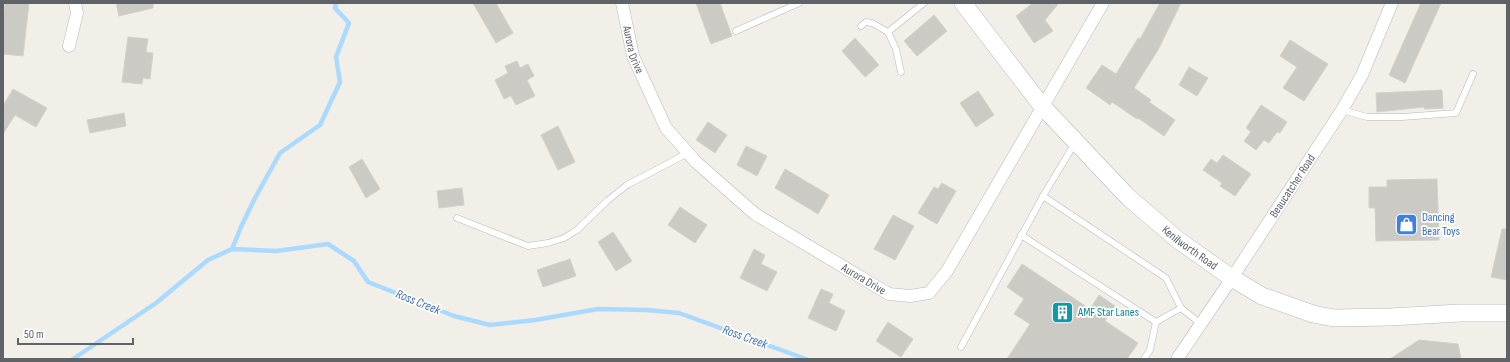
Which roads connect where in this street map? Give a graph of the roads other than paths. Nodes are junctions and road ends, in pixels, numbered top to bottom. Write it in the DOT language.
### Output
graph roads {
  1 [pos="75,3"];
  2 [pos="622,3"];
  3 [pos="799,3"];
  4 [pos="924,3"];
  5 [pos="963,3"];
  6 [pos="1103,3"];
  7 [pos="1392,3"];
  8 [pos="861,26"];
  9 [pos="736,31"];
  10 [pos="888,32"];
  11 [pos="69,46"];
  12 [pos="901,72"];
  13 [pos="1473,74"];
  14 [pos="1042,106"];
  15 [pos="1342,110"];
  16 [pos="1076,142"];
  17 [pos="688,153"];
  18 [pos="1043,196"];
  19 [pos="457,218"];
  20 [pos="1021,235"];
  21 [pos="1232,278"];
  22 [pos="1181,308"];
  23 [pos="1507,313"];
  24 [pos="1156,322"];
  25 [pos="1201,324"];
  26 [pos="961,347"];
  27 [pos="1144,359"];
  28 [pos="1177,359"];
  1 -- 11 [label="street"];
  2 -- 17 [label="street, Aurora Drive"];
  3 -- 9 [label="lane"];
  4 -- 10 [label="lane"];
  5 -- 14 [label="street, Kenilworth Road"];
  6 -- 14 [label="street, Aurora Drive"];
  7 -- 15 [label="street, Beaucatcher Road"];
  8 -- 10 [label="lane"];
  10 -- 12 [label="lane"];
  13 -- 15 [label="lane"];
  14 -- 16 [label="street, Kenilworth Road"];
  14 -- 17 [label="street, Aurora Drive"];
  15 -- 21 [label="street, Beaucatcher Road"];
  16 -- 18 [label="lane"];
  16 -- 21 [label="street, Kenilworth Road"];
  17 -- 19 [label="lane"];
  18 -- 20 [label="lane"];
  18 -- 22 [label="lane"];
  20 -- 24 [label="lane"];
  20 -- 26 [label="lane"];
  21 -- 23 [label="street, Kenilworth Road"];
  21 -- 25 [label="street, Beaucatcher Road"];
  22 -- 24 [label="lane"];
  22 -- 25 [label="lane"];
  24 -- 27 [label="lane"];
  25 -- 28 [label="street, Beaucatcher Road"];
}
